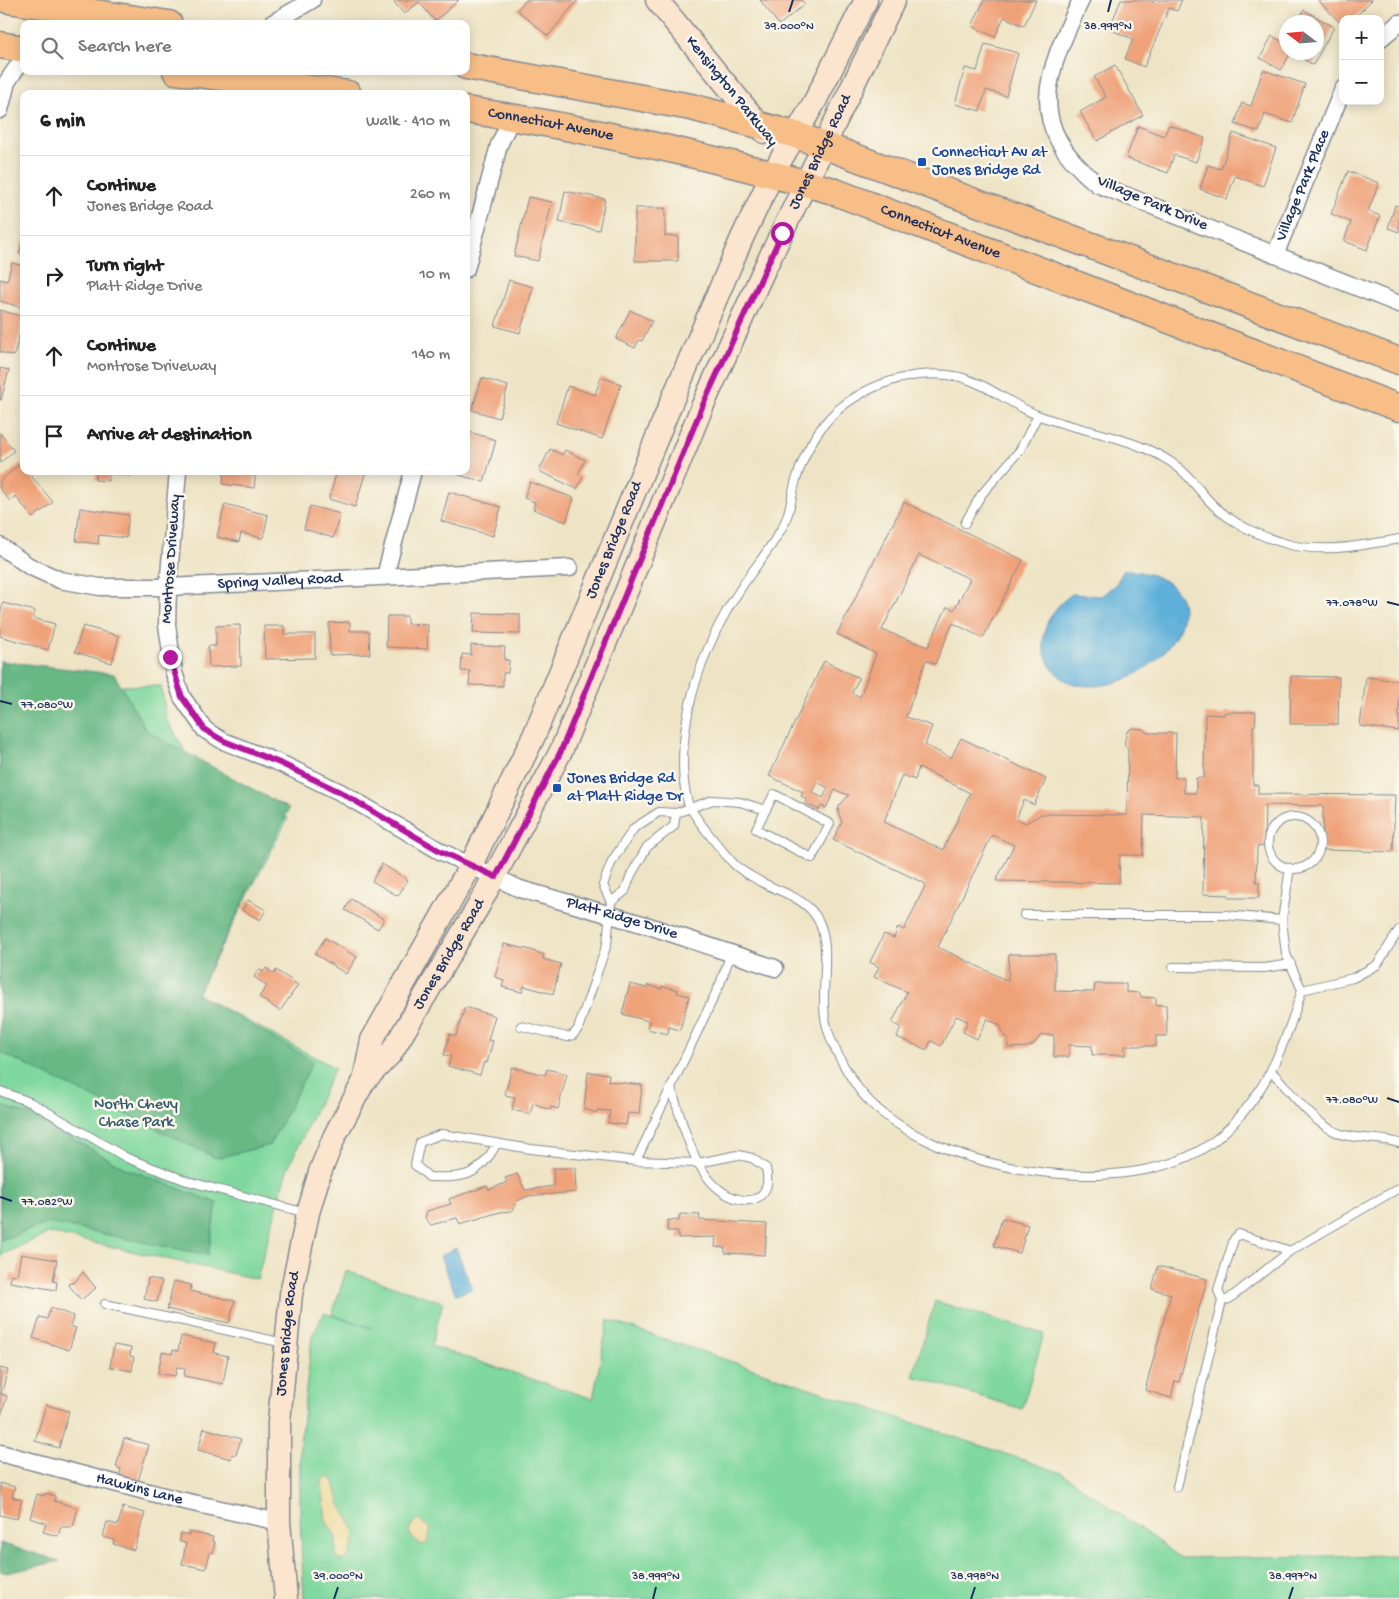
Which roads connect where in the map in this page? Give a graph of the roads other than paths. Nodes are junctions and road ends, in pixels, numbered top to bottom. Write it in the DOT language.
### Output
graph roads {
  1 [pos="8,0"];
  2 [pos="312,0"];
  3 [pos="657,0"];
  4 [pos="866,0"];
  5 [pos="894,0"];
  6 [pos="1081,0"];
  7 [pos="143,20"];
  8 [pos="278,20"];
  9 [pos="1399,23"];
  10 [pos="1384,36"];
  11 [pos="0,45"];
  12 [pos="20,48"];
  13 [pos="20,63"];
  14 [pos="470,67"];
  15 [pos="189,75"];
  16 [pos="228,87"];
  17 [pos="279,90"];
  18 [pos="1339,99"];
  19 [pos="0,110"];
  20 [pos="470,111"];
  21 [pos="512,117"];
  22 [pos="758,123"];
  23 [pos="824,146"];
  24 [pos="784,154"];
  25 [pos="806,183"];
  26 [pos="470,254"];
  27 [pos="1275,255"];
  28 [pos="1399,304"];
  29 [pos="1399,361"];
  30 [pos="1399,408"];
  31 [pos="1038,415"];
  32 [pos="178,475"];
  33 [pos="412,475"];
  34 [pos="965,523"];
  35 [pos="1399,539"];
  36 [pos="0,546"];
  37 [pos="569,568"];
  38 [pos="385,576"];
  39 [pos="168,587"];
  40 [pos="689,808"];
  41 [pos="766,810"];
  42 [pos="676,813"];
  43 [pos="471,865"];
  44 [pos="1290,868"];
  45 [pos="496,877"];
  46 [pos="610,909"];
  47 [pos="1024,916"];
  48 [pos="1282,920"];
  49 [pos="1399,930"];
  50 [pos="731,953"];
  51 [pos="1291,964"];
  52 [pos="1173,967"];
  53 [pos="775,968"];
  54 [pos="1302,990"];
  55 [pos="521,1026"];
  56 [pos="1272,1072"];
  57 [pos="364,1081"];
  58 [pos="671,1088"];
  59 [pos="0,1091"];
  60 [pos="497,1144"];
  61 [pos="1399,1144"];
  62 [pos="636,1161"];
  63 [pos="698,1163"];
  64 [pos="1399,1188"];
  65 [pos="308,1213"];
  66 [pos="1290,1251"];
  67 [pos="1222,1301"];
  68 [pos="104,1304"];
  69 [pos="286,1344"];
  70 [pos="0,1454"];
  71 [pos="1177,1487"];
  72 [pos="279,1522"];
  73 [pos="286,1599"];
  1 -- 7 [label="main road"];
  2 -- 8 [label="street"];
  3 -- 22 [label="main road, Kensington Parkway"];
  4 -- 24 [label="main road, Jones Bridge Road"];
  5 -- 23 [label="main road, Jones Bridge Road"];
  6 -- 27 [label="street, Village Park Drive"];
  9 -- 10 [label="street"];
  11 -- 12 [label="main road"];
  13 -- 19 [label="street"];
  14 -- 22 [label="main road, Connecticut Avenue"];
  15 -- 16 [label="main road"];
  16 -- 17 [label="main road"];
  18 -- 27 [label="street, Village Park Place"];
  20 -- 21 [label="main road, Connecticut Avenue"];
  21 -- 24 [label="main road, Connecticut Avenue"];
  21 -- 26 [label="street"];
  22 -- 24 [label="main road, Connecticut Avenue"];
  23 -- 24 [label="main road, Connecticut Avenue"];
  23 -- 25 [label="main road, Jones Bridge Road"];
  23 -- 29 [label="main road, Connecticut Avenue"];
  24 -- 25 [label="main road, Connecticut Avenue"];
  24 -- 43 [label="main road, Jones Bridge Road"];
  25 -- 30 [label="main road, Connecticut Avenue"];
  25 -- 45 [label="main road, Jones Bridge Road"];
  27 -- 28 [label="street, Village Park Drive"];
  31 -- 34 [label="lane"];
  31 -- 35 [label="lane"];
  31 -- 40 [label="lane"];
  32 -- 39 [label="street, Montrose Driveway"];
  33 -- 38 [label="street"];
  36 -- 39 [label="street, Spring Valley Road"];
  37 -- 38 [label="street, Spring Valley Road"];
  38 -- 39 [label="street, Spring Valley Road"];
  39 -- 43 [label="street, Montrose Driveway"];
  40 -- 41 [label="lane"];
  40 -- 42 [label="lane"];
  40 -- 56 [label="lane"];
  41 -- 41 [label="lane"];
  42 -- 46 [label="lane"];
  42 -- 46 [label="lane"];
  43 -- 45 [label="street, Platt Ridge Drive"];
  43 -- 57 [label="main road, Jones Bridge Road"];
  44 -- 44 [label="lane"];
  44 -- 48 [label="lane"];
  45 -- 46 [label="street, Platt Ridge Drive"];
  45 -- 57 [label="main road, Jones Bridge Road"];
  46 -- 50 [label="street, Platt Ridge Drive"];
  46 -- 55 [label="lane"];
  47 -- 48 [label="lane"];
  48 -- 51 [label="lane"];
  49 -- 54 [label="lane"];
  50 -- 53 [label="street, Platt Ridge Drive"];
  50 -- 58 [label="lane"];
  51 -- 52 [label="lane"];
  51 -- 54 [label="lane"];
  54 -- 56 [label="lane"];
  56 -- 61 [label="lane"];
  57 -- 65 [label="main road, Jones Bridge Road"];
  58 -- 62 [label="lane"];
  58 -- 63 [label="lane"];
  59 -- 65 [label="lane"];
  60 -- 60 [label="lane"];
  60 -- 62 [label="lane"];
  62 -- 63 [label="lane"];
  63 -- 63 [label="lane"];
  64 -- 66 [label="lane"];
  65 -- 69 [label="main road, Jones Bridge Road"];
  66 -- 67 [label="lane"];
  66 -- 67 [label="lane"];
  67 -- 71 [label="lane"];
  68 -- 69 [label="lane"];
  69 -- 72 [label="main road, Jones Bridge Road"];
  70 -- 72 [label="street, Hawkins Lane"];
  72 -- 73 [label="main road, Jones Bridge Road"];
}
